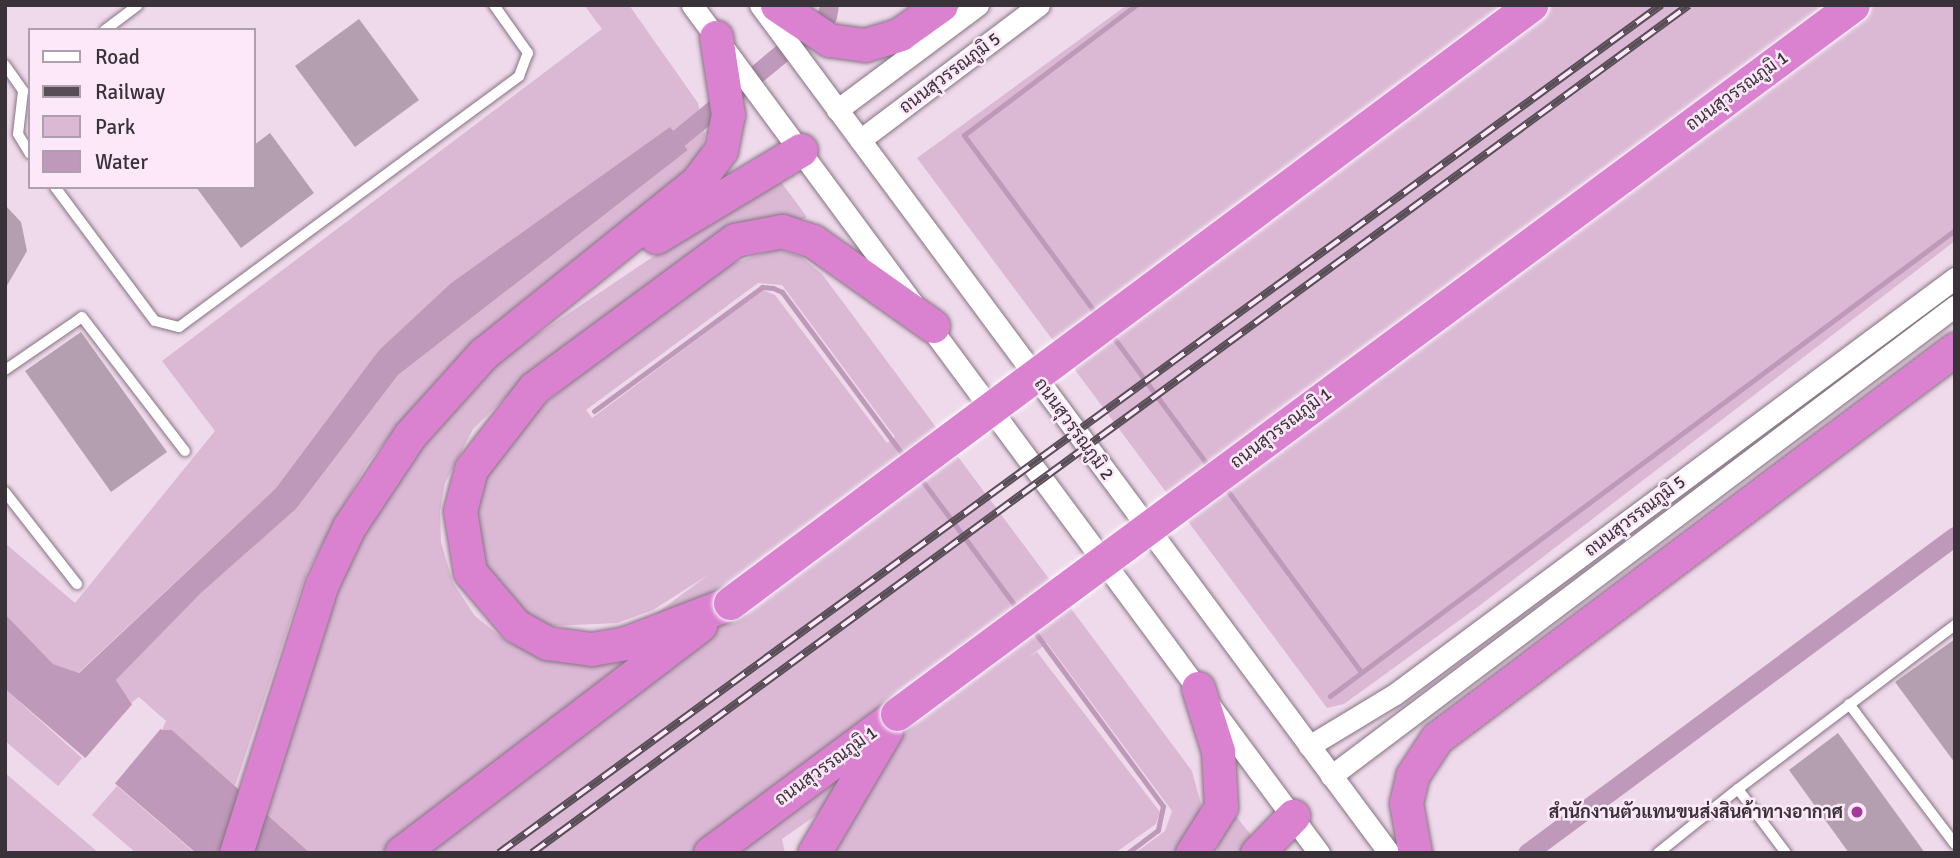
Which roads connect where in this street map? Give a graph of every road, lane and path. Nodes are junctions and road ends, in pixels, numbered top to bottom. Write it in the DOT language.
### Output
graph roads {
  1 [pos="138,5"];
  2 [pos="494,5"];
  3 [pos="692,5"];
  4 [pos="760,5"];
  5 [pos="777,5"];
  6 [pos="942,5"];
  7 [pos="978,5"];
  8 [pos="1039,5"];
  9 [pos="1531,5"];
  10 [pos="1853,5"];
  11 [pos="108,28"];
  12 [pos="716,37"];
  13 [pos="5,65"];
  14 [pos="26,89"];
  15 [pos="837,110"];
  16 [pos="860,140"];
  17 [pos="801,150"];
  18 [pos="28,151"];
  19 [pos="56,189"];
  20 [pos="1955,278"];
  21 [pos="548,301"];
  22 [pos="1955,306"];
  23 [pos="933,326"];
  24 [pos="1955,349"];
  25 [pos="5,370"];
  26 [pos="185,450"];
  27 [pos="5,492"];
  28 [pos="77,584"];
  29 [pos="730,603"];
  30 [pos="1955,625"];
  31 [pos="1198,688"];
  32 [pos="1849,704"];
  33 [pos="897,714"];
  34 [pos="1309,746"];
  35 [pos="1331,776"];
  36 [pos="1738,789"];
  37 [pos="1293,816"];
  38 [pos="1671,842"];
  39 [pos="1955,844"];
  40 [pos="236,853"];
  41 [pos="401,853"];
  42 [pos="710,853"];
  43 [pos="814,853"];
  44 [pos="1192,853"];
  45 [pos="1257,853"];
  46 [pos="1319,853"];
  47 [pos="1389,853"];
  48 [pos="1415,853"];
  49 [pos="1658,853"];
  50 [pos="1680,853"];
  51 [pos="1786,853"];
  1 -- 11 [label="lane"];
  2 -- 19 [label="lane"];
  3 -- 12 [label="street"];
  4 -- 15 [label="street, ถนนสุวรรณภูมิ 2"];
  5 -- 6 [label="highway"];
  7 -- 15 [label="street"];
  8 -- 16 [label="street, ถนนสุวรรณภูมิ 5"];
  9 -- 29 [label="highway, bridge"];
  10 -- 33 [label="highway, ถนนสุวรรณภูมิ 1, bridge"];
  12 -- 17 [label="street"];
  12 -- 21 [label="highway"];
  13 -- 14 [label="lane"];
  14 -- 18 [label="lane"];
  15 -- 16 [label="street, ถนนสุวรรณภูมิ 2"];
  16 -- 34 [label="street, ถนนสุวรรณภูมิ 2"];
  17 -- 21 [label="highway"];
  17 -- 23 [label="street"];
  20 -- 34 [label="street, ถนนสุวรรณภูมิ 5"];
  21 -- 40 [label="highway"];
  22 -- 35 [label="street, ถนนสุวรรณภูมิ 5"];
  23 -- 29 [label="highway"];
  23 -- 31 [label="street"];
  24 -- 48 [label="highway"];
  25 -- 26 [label="lane"];
  27 -- 28 [label="lane"];
  29 -- 41 [label="highway"];
  30 -- 32 [label="lane"];
  31 -- 37 [label="street"];
  31 -- 44 [label="highway"];
  32 -- 36 [label="lane"];
  32 -- 39 [label="lane"];
  33 -- 42 [label="highway, ถนนสุวรรณภูมิ 1"];
  33 -- 43 [label="highway"];
  34 -- 35 [label="street, ถนนสุวรรณภูมิ 2"];
  35 -- 47 [label="street, ถนนสุวรรณภูมิ 2"];
  36 -- 38 [label="lane"];
  36 -- 51 [label="lane"];
  37 -- 45 [label="highway"];
  37 -- 46 [label="street"];
  38 -- 49 [label="lane"];
  38 -- 50 [label="lane"];
}
